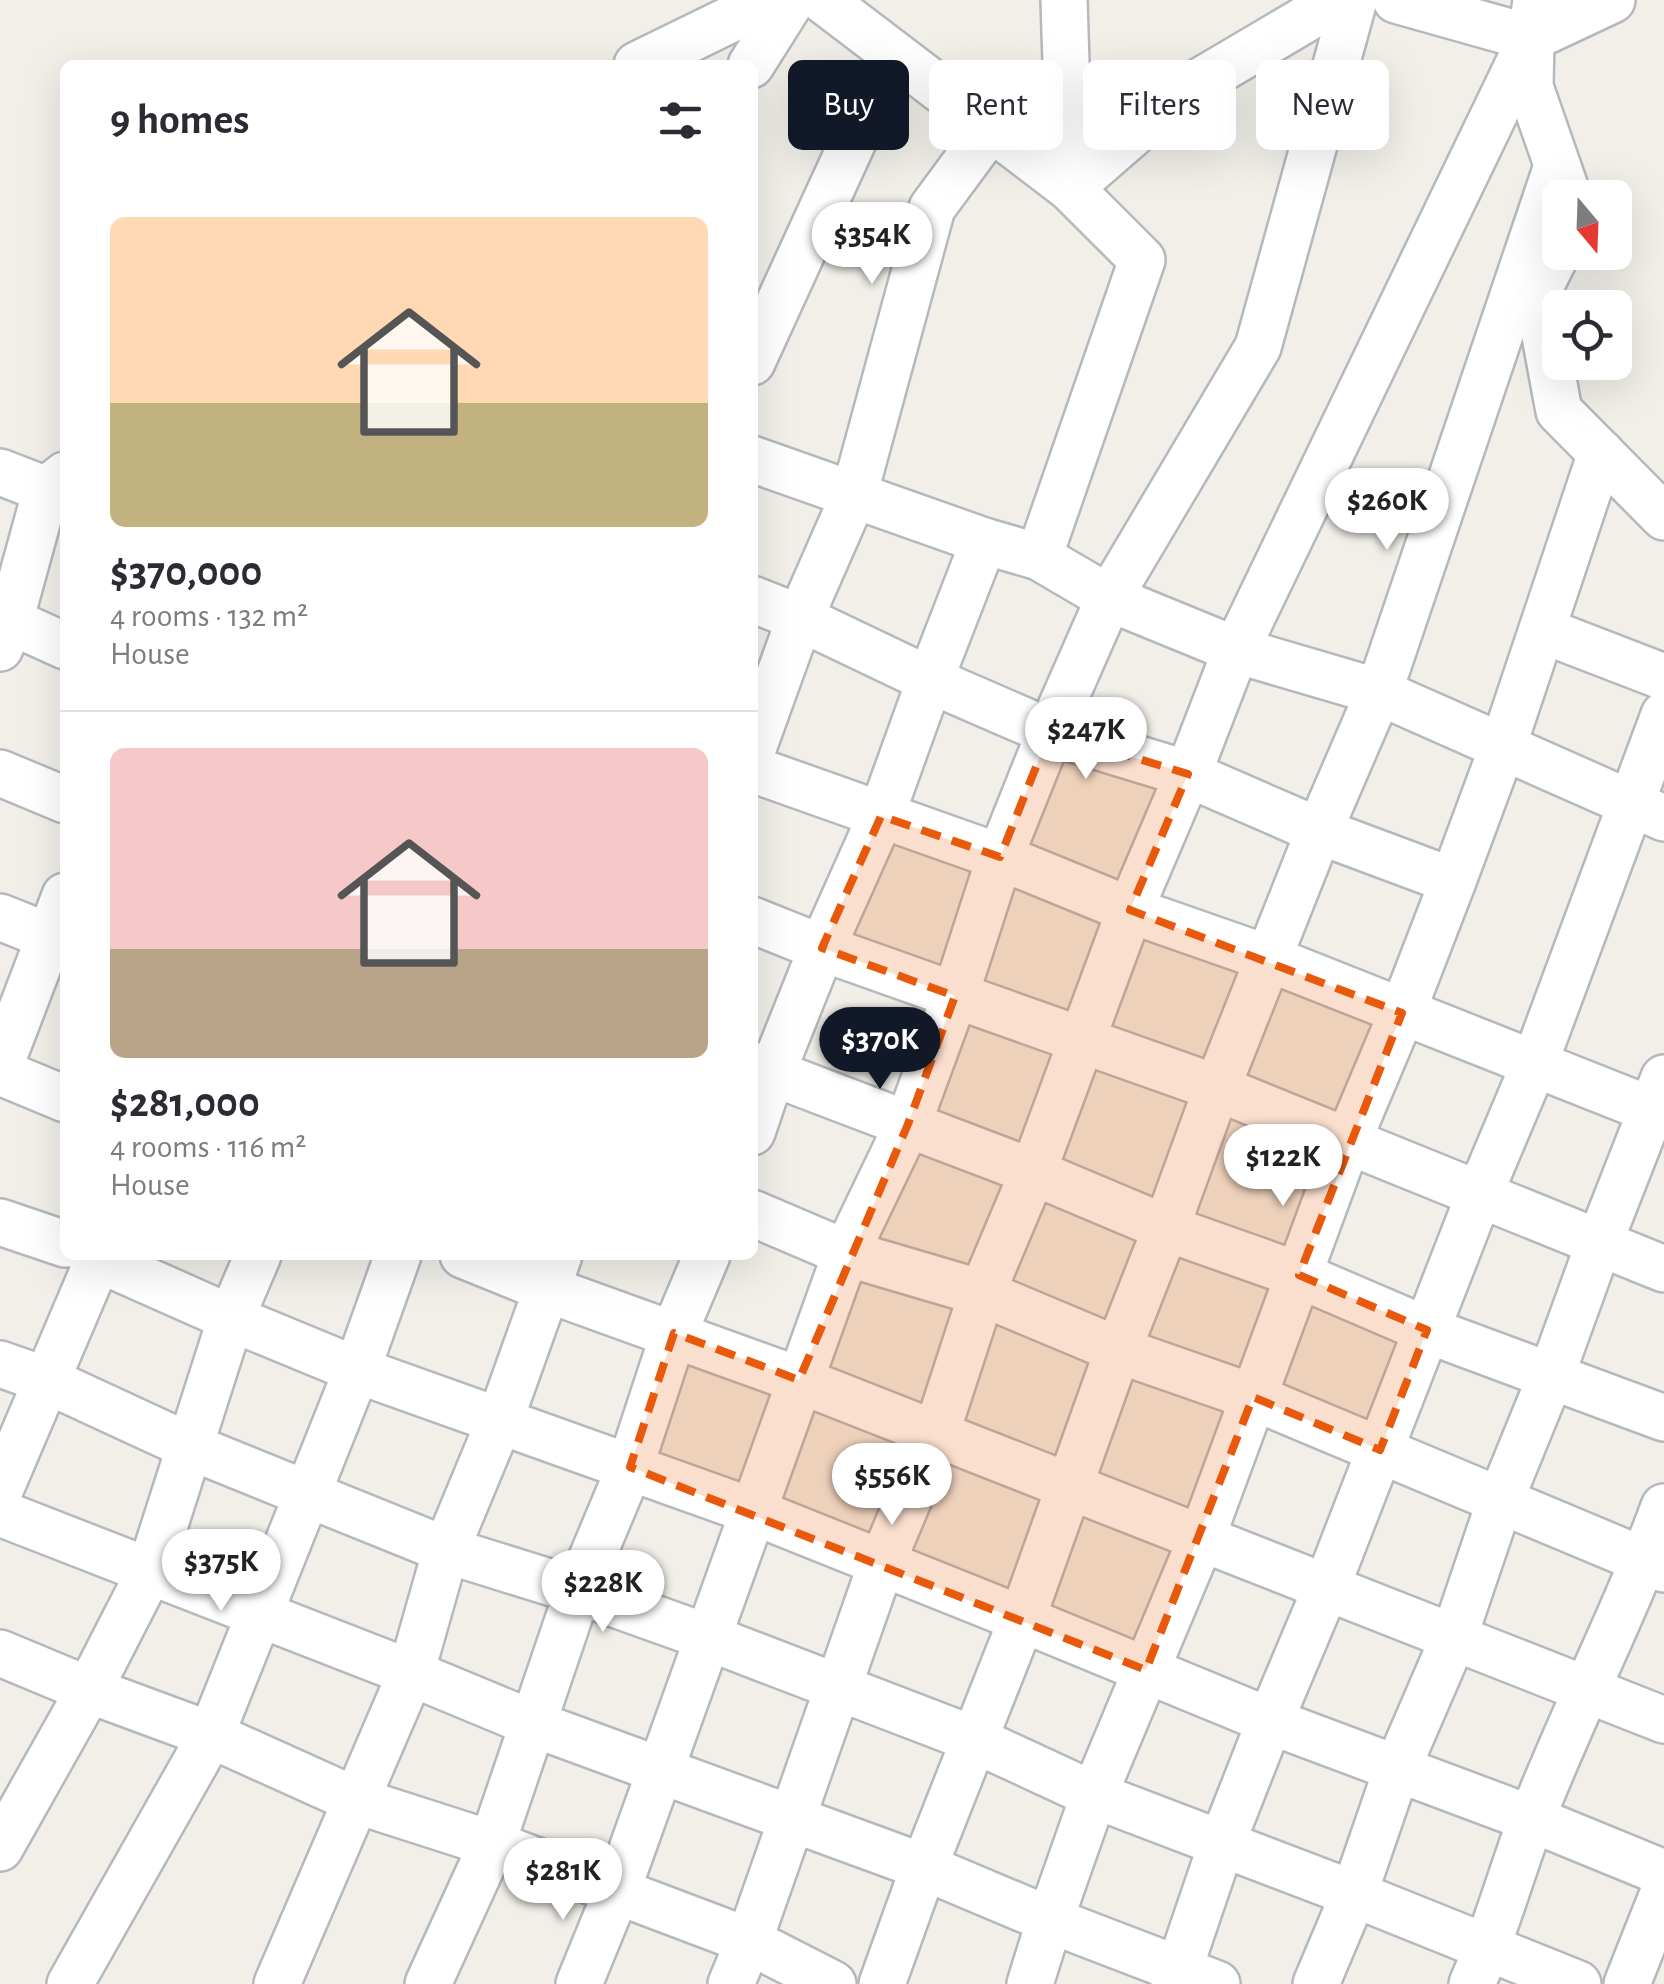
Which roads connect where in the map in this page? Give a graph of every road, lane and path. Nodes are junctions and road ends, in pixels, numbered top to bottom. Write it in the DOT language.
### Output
graph roads {
  1 [pos="770,0"];
  2 [pos="792,0"];
  3 [pos="823,0"];
  4 [pos="1064,0"];
  5 [pos="1338,0"];
  6 [pos="1354,0"];
  7 [pos="1396,0"];
  8 [pos="1612,0"];
  9 [pos="1533,19"];
  10 [pos="894,54"];
  11 [pos="647,60"];
  12 [pos="753,60"];
  13 [pos="929,81"];
  14 [pos="975,150"];
  15 [pos="1020,150"];
  16 [pos="1562,180"];
  17 [pos="1070,188"];
  18 [pos="1542,240"];
  19 [pos="1548,270"];
  20 [pos="758,349"];
  21 [pos="1601,453"];
  22 [pos="758,461"];
  23 [pos="0,472"];
  24 [pos="59,487"];
  25 [pos="854,496"];
  26 [pos="1664,517"];
  27 [pos="984,540"];
  28 [pos="1039,557"];
  29 [pos="1109,598"];
  30 [pos="758,601"];
  31 [pos="800,618"];
  32 [pos="1542,630"];
  33 [pos="5,635"];
  34 [pos="60,645"];
  35 [pos="1236,650"];
  36 [pos="1664,677"];
  37 [pos="930,680"];
  38 [pos="1379,692"];
  39 [pos="1664,715"];
  40 [pos="1050,732"];
  41 [pos="758,735"];
  42 [pos="1502,746"];
  43 [pos="758,771"];
  44 [pos="0,773"];
  45 [pos="1188,774"];
  46 [pos="60,798"];
  47 [pos="1647,811"];
  48 [pos="881,816"];
  49 [pos="1319,831"];
  50 [pos="1000,857"];
  51 [pos="1453,881"];
  52 [pos="1130,910"];
  53 [pos="0,918"];
  54 [pos="758,922"];
  55 [pos="59,925"];
  56 [pos="822,948"];
  57 [pos="1270,959"];
  58 [pos="955,996"];
  59 [pos="1402,1013"];
  60 [pos="1081,1042"];
  61 [pos="1534,1065"];
  62 [pos="762,1068"];
  63 [pos="0,1069"];
  64 [pos="1217,1088"];
  65 [pos="758,1094"];
  66 [pos="60,1097"];
  67 [pos="1660,1101"];
  68 [pos="908,1124"];
  69 [pos="1348,1142"];
  70 [pos="1033,1172"];
  71 [pos="1480,1193"];
  72 [pos="758,1215"];
  73 [pos="0,1222"];
  74 [pos="1166,1228"];
  75 [pos="1600,1241"];
  76 [pos="60,1243"];
  77 [pos="846,1253"];
  78 [pos="86,1260"];
  79 [pos="103,1260"];
  80 [pos="256,1260"];
  81 [pos="396,1260"];
  82 [pos="489,1260"];
  83 [pos="705,1260"];
  84 [pos="1664,1268"];
  85 [pos="553,1272"];
  86 [pos="1299,1275"];
  87 [pos="982,1293"];
  88 [pos="231,1318"];
  89 [pos="1427,1330"];
  90 [pos="674,1333"];
  91 [pos="1118,1350"];
  92 [pos="0,1364"];
  93 [pos="357,1370"];
  94 [pos="1551,1376"];
  95 [pos="46,1380"];
  96 [pos="799,1380"];
  97 [pos="1253,1398"];
  98 [pos="1664,1418"];
  99 [pos="500,1420"];
  100 [pos="936,1434"];
  101 [pos="191,1447"];
  102 [pos="1380,1450"];
  103 [pos="630,1467"];
  104 [pos="1070,1488"];
  105 [pos="0,1490"];
  106 [pos="309,1495"];
  107 [pos="1500,1501"];
  108 [pos="1664,1507"];
  109 [pos="752,1512"];
  110 [pos="0,1513"];
  111 [pos="1202,1537"];
  112 [pos="446,1550"];
  113 [pos="881,1564"];
  114 [pos="1654,1565"];
  115 [pos="150,1571"];
  116 [pos="1327,1586"];
  117 [pos="578,1591"];
  118 [pos="262,1614"];
  119 [pos="1022,1618"];
  120 [pos="1454,1637"];
  121 [pos="708,1638"];
  122 [pos="0,1653"];
  123 [pos="1146,1670"];
  124 [pos="412,1673"];
  125 [pos="836,1688"];
  126 [pos="89,1690"];
  127 [pos="1587,1690"];
  128 [pos="1664,1720"];
  129 [pos="1270,1721"];
  130 [pos="534,1724"];
  131 [pos="212,1735"];
  132 [pos="973,1739"];
  133 [pos="661,1769"];
  134 [pos="1397,1769"];
  135 [pos="1094,1795"];
  136 [pos="355,1800"];
  137 [pos="791,1817"];
  138 [pos="1532,1819"];
  139 [pos="492,1844"];
  140 [pos="1222,1844"];
  141 [pos="0,1848"];
  142 [pos="924,1866"];
  143 [pos="1664,1873"];
  144 [pos="617,1891"];
  145 [pos="1664,1891"];
  146 [pos="1354,1894"];
  147 [pos="1050,1920"];
  148 [pos="748,1940"];
  149 [pos="1480,1966"];
  150 [pos="1190,1979"];
  151 [pos="70,1984"];
  152 [pos="277,1984"];
  153 [pos="428,1984"];
  154 [pos="579,1984"];
  155 [pos="731,1984"];
  156 [pos="833,1984"];
  157 [pos="882,1984"];
  158 [pos="1030,1984"];
  159 [pos="1316,1984"];
  160 [pos="1578,1984"];
  161 [pos="1628,1984"];
  1 -- 11 [label="street"];
  2 -- 12 [label="street"];
  3 -- 10 [label="street"];
  4 -- 17 [label="street"];
  5 -- 17 [label="street"];
  6 -- 29 [label="street"];
  7 -- 9 [label="street"];
  8 -- 9 [label="street"];
  9 -- 16 [label="street"];
  9 -- 35 [label="street"];
  10 -- 13 [label="street"];
  10 -- 20 [label="street"];
  14 -- 25 [label="street"];
  15 -- 17 [label="street"];
  17 -- 28 [label="street"];
  18 -- 38 [label="street"];
  19 -- 21 [label="street"];
  21 -- 26 [label="street"];
  21 -- 32 [label="street"];
  22 -- 25 [label="street"];
  23 -- 24 [label="street"];
  24 -- 33 [label="street"];
  25 -- 27 [label="street"];
  25 -- 31 [label="street"];
  27 -- 28 [label="street"];
  27 -- 37 [label="street"];
  28 -- 29 [label="street"];
  29 -- 35 [label="street"];
  29 -- 40 [label="street"];
  30 -- 31 [label="street"];
  31 -- 37 [label="street"];
  31 -- 41 [label="street"];
  32 -- 36 [label="street"];
  32 -- 42 [label="street"];
  33 -- 34 [label="street"];
  35 -- 38 [label="street"];
  35 -- 45 [label="street"];
  37 -- 40 [label="street"];
  37 -- 48 [label="street"];
  38 -- 42 [label="street"];
  38 -- 49 [label="street"];
  39 -- 47 [label="street"];
  40 -- 45 [label="street"];
  40 -- 50 [label="street"];
  42 -- 47 [label="street"];
  42 -- 51 [label="street"];
  43 -- 48 [label="street"];
  44 -- 46 [label="street"];
  45 -- 49 [label="street"];
  45 -- 52 [label="street"];
  47 -- 61 [label="street"];
  48 -- 50 [label="street"];
  48 -- 56 [label="street"];
  49 -- 51 [label="street"];
  49 -- 57 [label="street"];
  50 -- 52 [label="street"];
  50 -- 58 [label="street"];
  51 -- 59 [label="street"];
  52 -- 57 [label="street"];
  52 -- 60 [label="street"];
  53 -- 55 [label="street"];
  54 -- 56 [label="street"];
  55 -- 63 [label="street"];
  56 -- 58 [label="street"];
  56 -- 62 [label="street"];
  57 -- 59 [label="street"];
  57 -- 64 [label="street"];
  58 -- 60 [label="street"];
  58 -- 68 [label="street"];
  59 -- 61 [label="street"];
  59 -- 69 [label="street"];
  60 -- 64 [label="street"];
  60 -- 70 [label="street"];
  61 -- 67 [label="street"];
  61 -- 71 [label="street"];
  62 -- 65 [label="street"];
  62 -- 68 [label="street"];
  63 -- 66 [label="street"];
  64 -- 69 [label="street"];
  64 -- 74 [label="street"];
  67 -- 75 [label="street"];
  68 -- 70 [label="street"];
  68 -- 77 [label="street"];
  69 -- 71 [label="street"];
  69 -- 86 [label="street"];
  70 -- 74 [label="street"];
  70 -- 87 [label="street"];
  71 -- 75 [label="street"];
  71 -- 89 [label="street"];
  72 -- 77 [label="street"];
  73 -- 76 [label="street"];
  74 -- 86 [label="street"];
  74 -- 91 [label="street"];
  75 -- 84 [label="street"];
  75 -- 94 [label="street"];
  77 -- 87 [label="street"];
  77 -- 96 [label="street"];
  78 -- 95 [label="street"];
  79 -- 88 [label="street"];
  80 -- 88 [label="street"];
  81 -- 93 [label="street"];
  82 -- 85 [label="street"];
  83 -- 90 [label="street"];
  85 -- 90 [label="street"];
  85 -- 99 [label="street"];
  86 -- 89 [label="street"];
  86 -- 97 [label="street"];
  87 -- 91 [label="street"];
  87 -- 100 [label="street"];
  88 -- 93 [label="street"];
  88 -- 101 [label="street"];
  89 -- 94 [label="street"];
  89 -- 102 [label="street"];
  90 -- 96 [label="street"];
  90 -- 103 [label="street"];
  91 -- 97 [label="street"];
  91 -- 104 [label="street"];
  92 -- 95 [label="street"];
  93 -- 99 [label="street"];
  93 -- 106 [label="street"];
  94 -- 98 [label="street"];
  94 -- 107 [label="street"];
  95 -- 101 [label="street"];
  95 -- 105 [label="street"];
  96 -- 100 [label="street"];
  96 -- 109 [label="street"];
  97 -- 102 [label="street"];
  97 -- 111 [label="street"];
  99 -- 103 [label="street"];
  99 -- 112 [label="street"];
  100 -- 104 [label="street"];
  100 -- 113 [label="street"];
  101 -- 106 [label="street"];
  101 -- 115 [label="street"];
  102 -- 107 [label="street"];
  102 -- 116 [label="street"];
  103 -- 109 [label="street"];
  103 -- 117 [label="street"];
  104 -- 111 [label="street"];
  104 -- 119 [label="street"];
  106 -- 112 [label="street"];
  106 -- 118 [label="street"];
  107 -- 114 [label="street"];
  107 -- 120 [label="street"];
  108 -- 114 [label="street"];
  109 -- 113 [label="street"];
  109 -- 121 [label="street"];
  110 -- 115 [label="street"];
  111 -- 116 [label="street"];
  111 -- 123 [label="street"];
  112 -- 117 [label="street"];
  112 -- 124 [label="street"];
  113 -- 119 [label="street"];
  113 -- 125 [label="street"];
  114 -- 127 [label="street"];
  115 -- 118 [label="street"];
  115 -- 126 [label="street"];
  116 -- 120 [label="street"];
  116 -- 129 [label="street"];
  117 -- 121 [label="street"];
  117 -- 130 [label="street"];
  118 -- 124 [label="street"];
  118 -- 131 [label="street"];
  119 -- 123 [label="street"];
  119 -- 132 [label="street"];
  120 -- 127 [label="street"];
  120 -- 134 [label="street"];
  121 -- 125 [label="street"];
  121 -- 133 [label="street"];
  122 -- 126 [label="street"];
  123 -- 129 [label="street"];
  123 -- 135 [label="street"];
  124 -- 130 [label="street"];
  124 -- 136 [label="street"];
  125 -- 132 [label="street"];
  125 -- 137 [label="street"];
  126 -- 131 [label="street"];
  126 -- 141 [label="street"];
  127 -- 128 [label="street"];
  127 -- 138 [label="street"];
  129 -- 134 [label="street"];
  129 -- 140 [label="street"];
  130 -- 133 [label="street"];
  130 -- 139 [label="street"];
  131 -- 136 [label="street"];
  131 -- 151 [label="street"];
  132 -- 135 [label="street"];
  132 -- 142 [label="street"];
  133 -- 137 [label="street"];
  133 -- 144 [label="street"];
  134 -- 138 [label="street"];
  134 -- 146 [label="street"];
  135 -- 140 [label="street"];
  135 -- 147 [label="street"];
  136 -- 139 [label="street"];
  136 -- 152 [label="street"];
  137 -- 142 [label="street"];
  137 -- 148 [label="street"];
  138 -- 143 [label="street"];
  138 -- 149 [label="street"];
  139 -- 144 [label="street"];
  139 -- 153 [label="street"];
  140 -- 146 [label="street"];
  140 -- 150 [label="street"];
  142 -- 147 [label="street"];
  142 -- 157 [label="street"];
  144 -- 148 [label="street"];
  144 -- 154 [label="street"];
  145 -- 161 [label="street"];
  146 -- 149 [label="street"];
  146 -- 159 [label="street"];
  147 -- 150 [label="street"];
  147 -- 158 [label="street"];
  148 -- 155 [label="street"];
  148 -- 156 [label="street"];
  149 -- 160 [label="street"];
}
